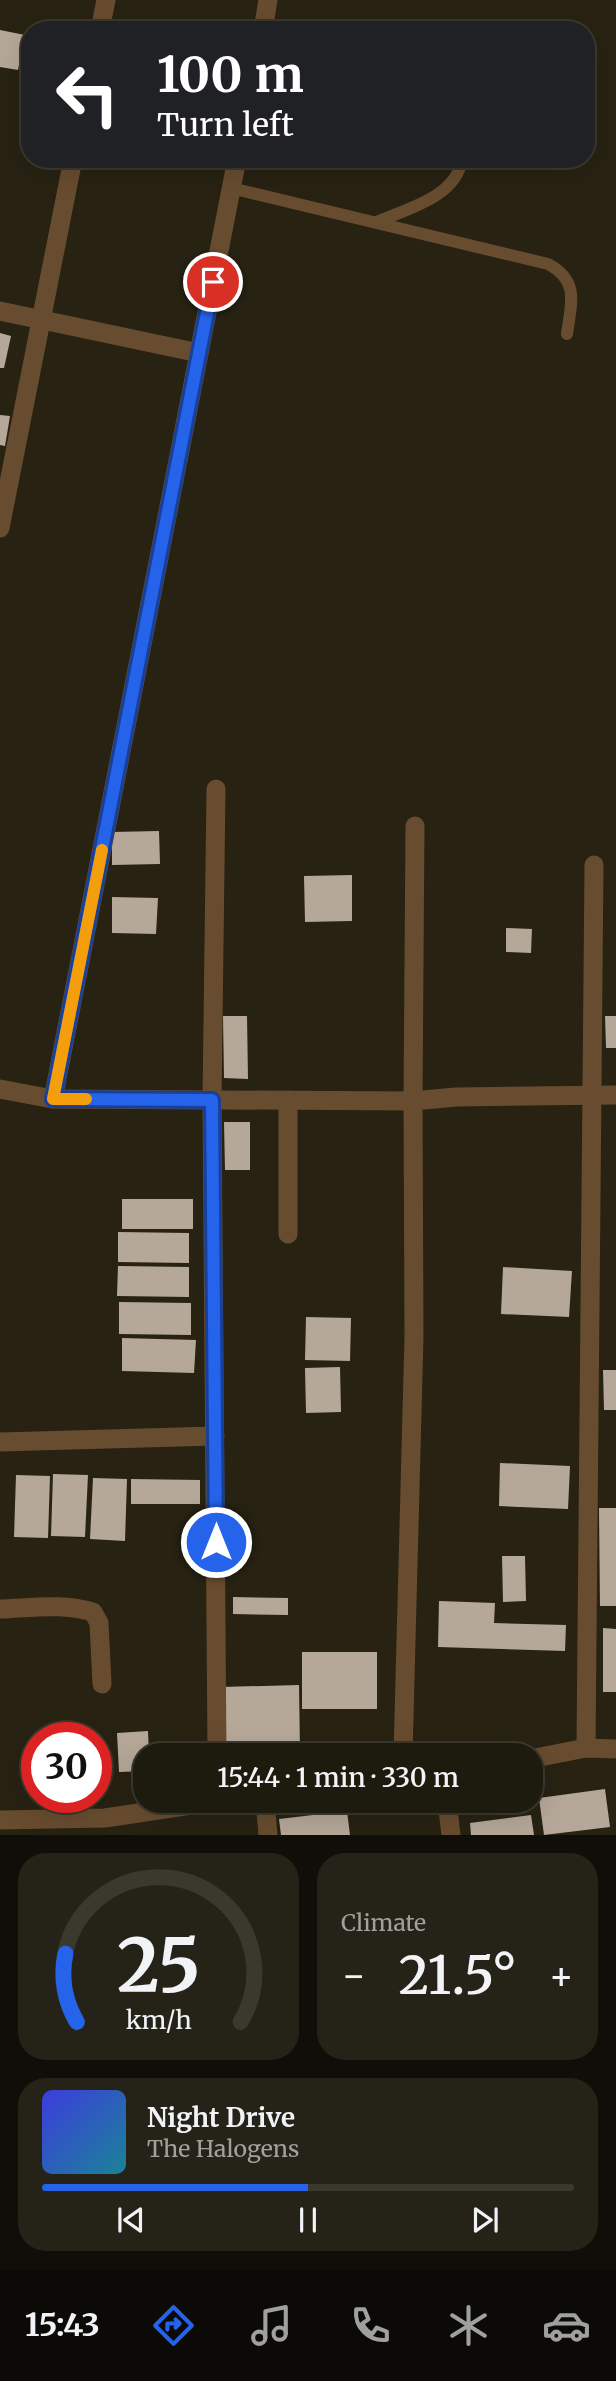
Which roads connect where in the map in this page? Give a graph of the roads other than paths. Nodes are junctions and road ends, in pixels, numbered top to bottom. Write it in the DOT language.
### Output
graph roads {
  1 [pos="106,0"];
  2 [pos="268,0"];
  3 [pos="102,21"];
  4 [pos="264,21"];
  5 [pos="71,168"];
  6 [pos="235,168"];
  7 [pos="460,168"];
  8 [pos="232,188"];
  9 [pos="377,222"];
  10 [pos="0,310"];
  11 [pos="40,319"];
  12 [pos="567,334"];
  13 [pos="199,353"];
  14 [pos="0,528"];
  15 [pos="216,789"];
  16 [pos="415,825"];
  17 [pos="594,865"];
  18 [pos="0,1089"];
  19 [pos="590,1095"];
  20 [pos="616,1095"];
  21 [pos="53,1099"];
  22 [pos="212,1100"];
  23 [pos="288,1100"];
  24 [pos="413,1101"];
  25 [pos="288,1234"];
  26 [pos="215,1436"];
  27 [pos="0,1442"];
  28 [pos="0,1609"];
  29 [pos="102,1684"];
  30 [pos="217,1743"];
  31 [pos="403,1743"];
  32 [pos="586,1748"];
  33 [pos="616,1749"];
  34 [pos="543,1756"];
  35 [pos="166,1813"];
  36 [pos="266,1813"];
  37 [pos="448,1813"];
  38 [pos="0,1821"];
  39 [pos="106,1827"];
  40 [pos="268,1835"];
  41 [pos="451,1835"];
  1 -- 3 [label="street"];
  2 -- 4 [label="street"];
  5 -- 11 [label="street"];
  6 -- 8 [label="street"];
  7 -- 9 [label="lane"];
  8 -- 9 [label="lane"];
  8 -- 13 [label="street"];
  9 -- 12 [label="lane"];
  10 -- 11 [label="street"];
  11 -- 13 [label="street"];
  11 -- 14 [label="street"];
  13 -- 21 [label="street"];
  15 -- 22 [label="street"];
  16 -- 24 [label="street"];
  17 -- 19 [label="street"];
  18 -- 21 [label="street"];
  19 -- 20 [label="street"];
  19 -- 24 [label="street"];
  19 -- 32 [label="street"];
  21 -- 22 [label="street"];
  22 -- 23 [label="street"];
  22 -- 26 [label="street"];
  23 -- 24 [label="street"];
  23 -- 25 [label="street"];
  24 -- 31 [label="street"];
  26 -- 27 [label="street"];
  26 -- 30 [label="street"];
  28 -- 29 [label="street"];
  32 -- 33 [label="street"];
  32 -- 34 [label="street"];
  35 -- 39 [label="street"];
  36 -- 40 [label="street"];
  37 -- 41 [label="street"];
  38 -- 39 [label="street"];
}
